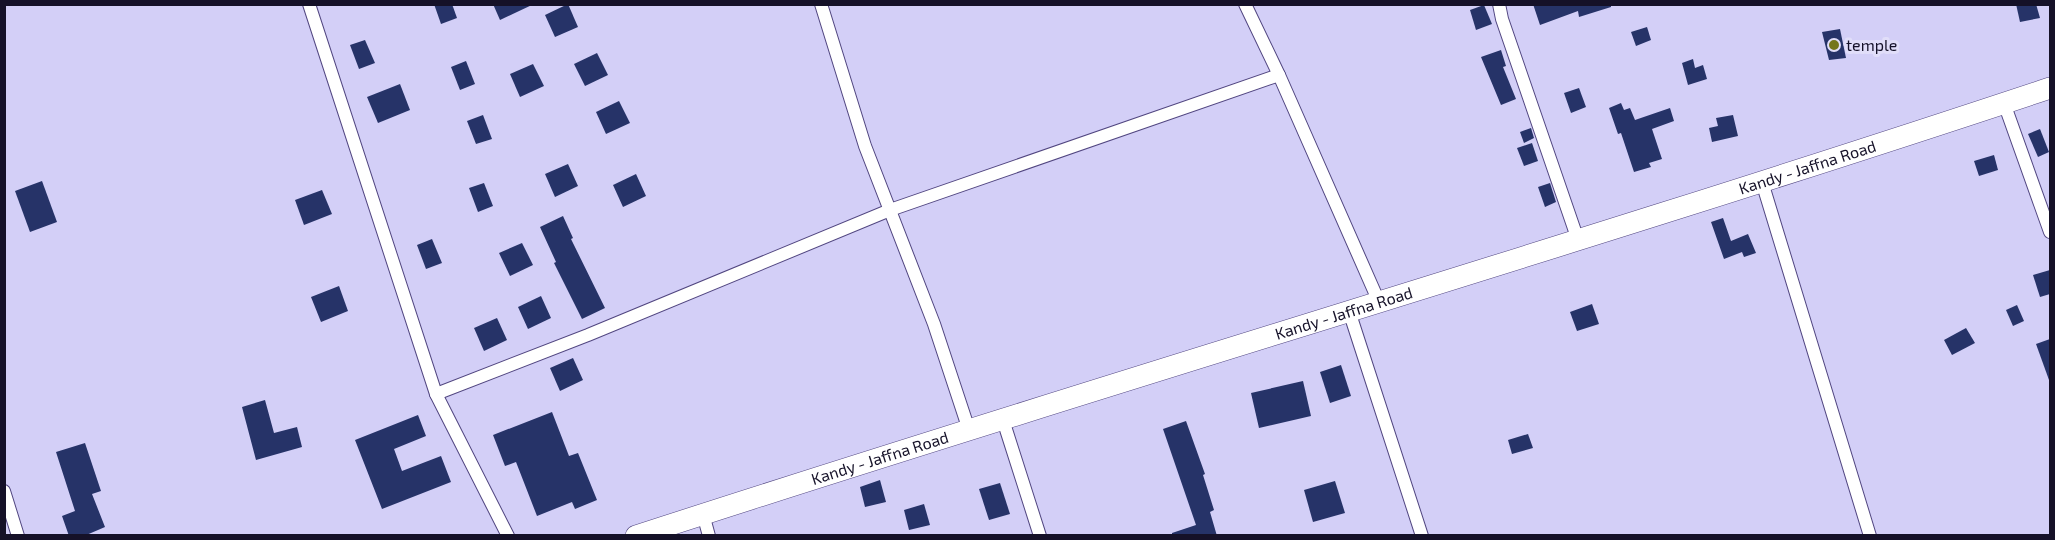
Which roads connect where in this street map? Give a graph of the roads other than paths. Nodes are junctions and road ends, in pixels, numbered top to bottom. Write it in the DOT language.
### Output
graph roads {
  1 [pos="309,4"];
  2 [pos="821,4"];
  3 [pos="1245,4"];
  4 [pos="1499,4"];
  5 [pos="1279,75"];
  6 [pos="2050,88"];
  7 [pos="2004,103"];
  8 [pos="1762,182"];
  9 [pos="890,210"];
  10 [pos="2050,232"];
  11 [pos="1578,240"];
  12 [pos="1379,302"];
  13 [pos="1349,311"];
  14 [pos="436,394"];
  15 [pos="1003,420"];
  16 [pos="969,430"];
  17 [pos="4,491"];
  18 [pos="703,514"];
  19 [pos="18,536"];
  20 [pos="508,536"];
  21 [pos="636,536"];
  22 [pos="709,536"];
  23 [pos="1040,536"];
  24 [pos="1422,536"];
  25 [pos="1870,536"];
  1 -- 14 [label="street"];
  2 -- 9 [label="street"];
  3 -- 5 [label="street"];
  4 -- 11 [label="street"];
  5 -- 9 [label="street"];
  5 -- 12 [label="street"];
  6 -- 7 [label="highway, Kandy - Jaffna Road"];
  7 -- 8 [label="highway, Kandy - Jaffna Road"];
  7 -- 10 [label="street"];
  8 -- 11 [label="highway, Kandy - Jaffna Road"];
  8 -- 25 [label="street"];
  9 -- 14 [label="street"];
  9 -- 16 [label="street"];
  11 -- 12 [label="highway, Kandy - Jaffna Road"];
  12 -- 13 [label="highway, Kandy - Jaffna Road"];
  13 -- 15 [label="highway, Kandy - Jaffna Road"];
  13 -- 24 [label="street"];
  14 -- 20 [label="street"];
  15 -- 16 [label="highway, Kandy - Jaffna Road"];
  15 -- 23 [label="street"];
  16 -- 18 [label="highway, Kandy - Jaffna Road"];
  17 -- 19 [label="street"];
  18 -- 21 [label="highway, Kandy - Jaffna Road"];
  18 -- 22 [label="street"];
}
